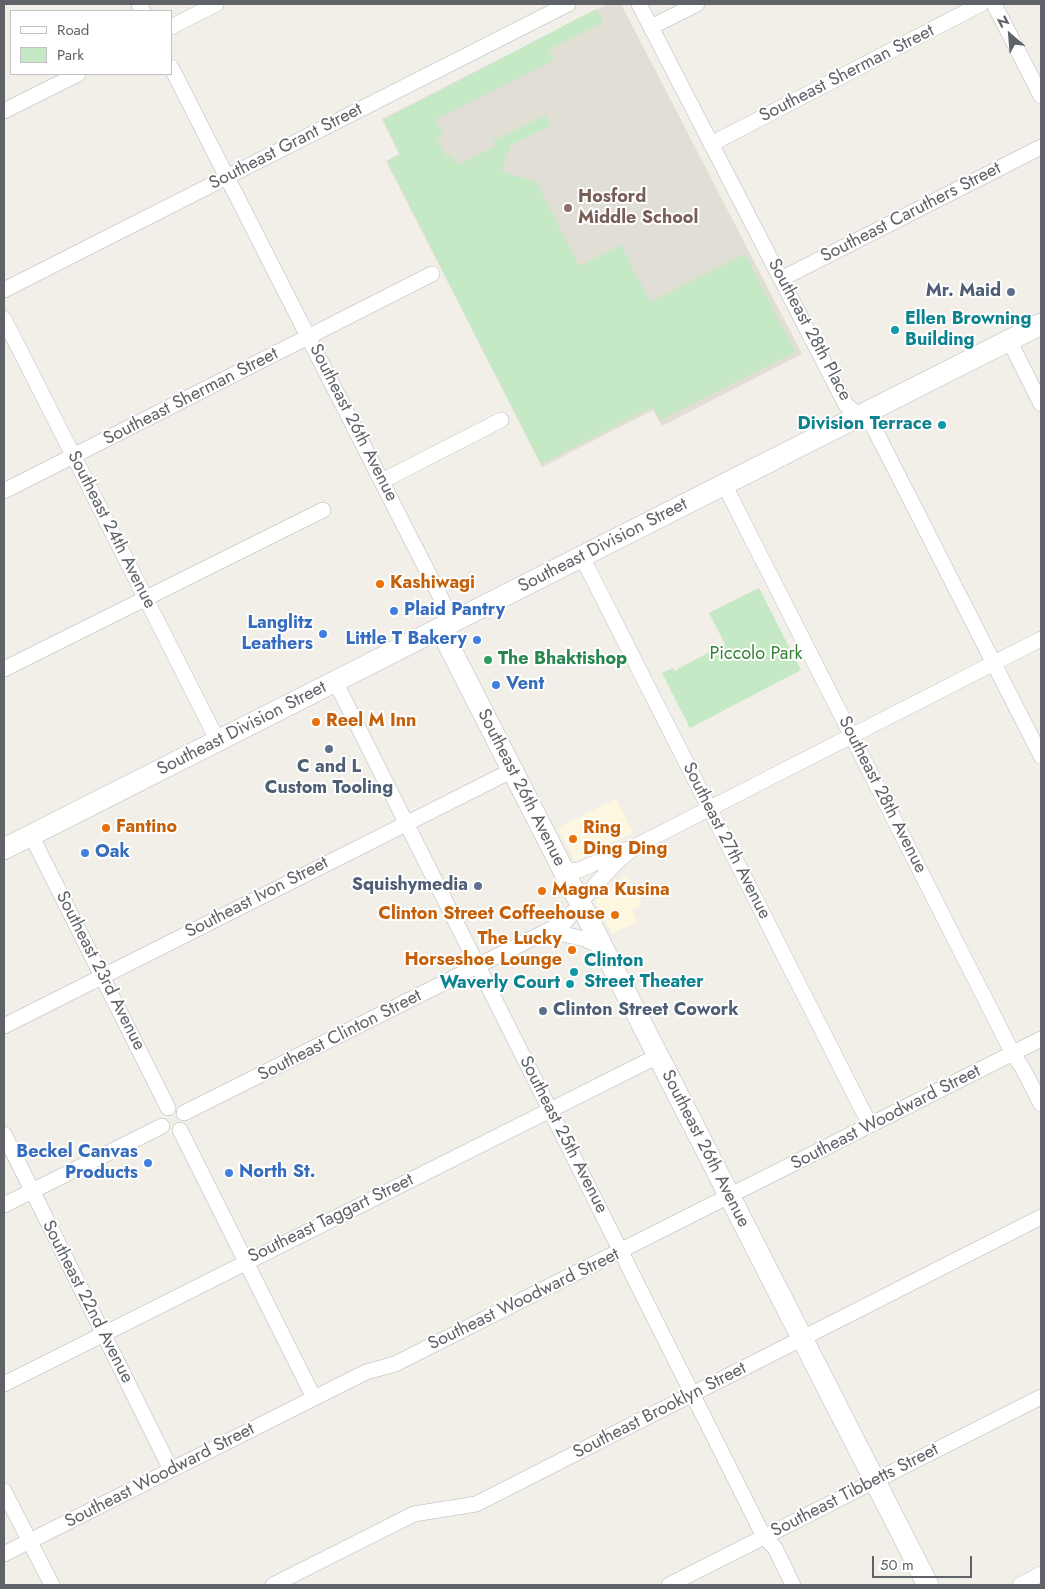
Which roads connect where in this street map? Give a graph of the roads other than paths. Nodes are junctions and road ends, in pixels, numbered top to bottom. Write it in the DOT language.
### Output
graph roads {
  1 [pos="216,4"];
  2 [pos="568,4"];
  3 [pos="639,4"];
  4 [pos="697,4"];
  5 [pos="981,4"];
  6 [pos="994,4"];
  7 [pos="172,26"];
  8 [pos="651,27"];
  9 [pos="172,68"];
  10 [pos="76,75"];
  11 [pos="1041,96"];
  12 [pos="4,111"];
  13 [pos="711,144"];
  14 [pos="1041,147"];
  15 [pos="227,176"];
  16 [pos="432,274"];
  17 [pos="781,279"];
  18 [pos="4,290"];
  19 [pos="4,319"];
  20 [pos="1041,324"];
  21 [pos="308,337"];
  22 [pos="1009,340"];
  23 [pos="1041,404"];
  24 [pos="860,416"];
  25 [pos="502,420"];
  26 [pos="74,456"];
  27 [pos="382,481"];
  28 [pos="724,484"];
  29 [pos="4,492"];
  30 [pos="323,510"];
  31 [pos="582,557"];
  32 [pos="146,597"];
  33 [pos="446,625"];
  34 [pos="1041,639"];
  35 [pos="994,663"];
  36 [pos="4,669"];
  37 [pos="335,682"];
  38 [pos="852,736"];
  39 [pos="218,741"];
  40 [pos="1041,756"];
  41 [pos="512,771"];
  42 [pos="710,809"];
  43 [pos="407,824"];
  44 [pos="31,835"];
  45 [pos="638,845"];
  46 [pos="4,849"];
  47 [pos="563,871"];
  48 [pos="580,904"];
  49 [pos="549,931"];
  50 [pos="603,948"];
  51 [pos="479,966"];
  52 [pos="103,976"];
  53 [pos="4,1026"];
  54 [pos="1041,1039"];
  55 [pos="1012,1054"];
  56 [pos="658,1056"];
  57 [pos="1041,1104"];
  58 [pos="168,1108"];
  59 [pos="550,1111"];
  60 [pos="184,1113"];
  61 [pos="870,1125"];
  62 [pos="162,1126"];
  63 [pos="180,1130"];
  64 [pos="4,1134"];
  65 [pos="32,1191"];
  66 [pos="729,1197"];
  67 [pos="4,1205"];
  68 [pos="1041,1218"];
  69 [pos="622,1252"];
  70 [pos="245,1262"];
  71 [pos="103,1334"];
  72 [pos="802,1339"];
  73 [pos="4,1384"];
  74 [pos="693,1394"];
  75 [pos="1041,1397"];
  76 [pos="314,1398"];
  77 [pos="171,1470"];
  78 [pos="875,1481"];
  79 [pos="4,1491"];
  80 [pos="764,1537"];
  81 [pos="29,1541"];
  82 [pos="4,1554"];
  83 [pos="1041,1574"];
  84 [pos="52,1585"];
  85 [pos="273,1585"];
  86 [pos="669,1585"];
  87 [pos="793,1585"];
  88 [pos="928,1585"];
  89 [pos="1020,1585"];
  1 -- 7 [label="street"];
  2 -- 15 [label="street, Southeast Grant Street"];
  3 -- 8 [label="street, Southeast 28th Place"];
  4 -- 8 [label="street"];
  5 -- 13 [label="street, Southeast Sherman Street"];
  6 -- 11 [label="street"];
  8 -- 13 [label="street, Southeast 28th Place"];
  9 -- 15 [label="street, Southeast 26th Avenue"];
  10 -- 12 [label="street"];
  13 -- 17 [label="street, Southeast 28th Place"];
  14 -- 17 [label="street, Southeast Caruthers Street"];
  15 -- 18 [label="street, Southeast Grant Street"];
  15 -- 21 [label="street, Southeast 26th Avenue"];
  16 -- 21 [label="street, Southeast Sherman Street"];
  17 -- 24 [label="street, Southeast 28th Place"];
  19 -- 26 [label="street, Southeast 24th Avenue"];
  20 -- 22 [label="main road, Southeast Division Street"];
  21 -- 26 [label="street, Southeast Sherman Street"];
  21 -- 27 [label="street, Southeast 26th Avenue"];
  22 -- 23 [label="street"];
  22 -- 24 [label="main road, Southeast Division Street"];
  24 -- 28 [label="main road, Southeast Division Street"];
  24 -- 35 [label="street, Southeast 28th Place"];
  25 -- 27 [label="street"];
  26 -- 29 [label="street, Southeast Sherman Street"];
  26 -- 32 [label="street, Southeast 24th Avenue"];
  27 -- 33 [label="street, Southeast 26th Avenue"];
  28 -- 31 [label="main road, Southeast Division Street"];
  28 -- 38 [label="street, Southeast 28th Avenue"];
  30 -- 32 [label="street"];
  31 -- 33 [label="main road, Southeast Division Street"];
  31 -- 42 [label="street, Southeast 27th Avenue"];
  32 -- 36 [label="street"];
  32 -- 39 [label="street, Southeast 24th Avenue"];
  33 -- 37 [label="main road, Southeast Division Street"];
  33 -- 41 [label="main road, Southeast 26th Avenue"];
  34 -- 35 [label="street, Southeast Clinton Street"];
  35 -- 38 [label="street, Southeast Clinton Street"];
  35 -- 40 [label="street, Southeast 28th Place"];
  37 -- 39 [label="main road, Southeast Division Street"];
  37 -- 43 [label="street, Southeast 25th Avenue"];
  38 -- 42 [label="street, Southeast Clinton Street"];
  38 -- 55 [label="street, Southeast 28th Avenue"];
  39 -- 44 [label="main road, Southeast Division Street"];
  41 -- 43 [label="street, Southeast Ivon Street"];
  41 -- 47 [label="main road, Southeast 26th Avenue"];
  42 -- 45 [label="street, Southeast Clinton Street"];
  42 -- 61 [label="street, Southeast 27th Avenue"];
  43 -- 51 [label="street, Southeast 25th Avenue"];
  43 -- 52 [label="street, Southeast Ivon Street"];
  44 -- 46 [label="main road, Southeast Division Street"];
  44 -- 52 [label="street, Southeast 23rd Avenue"];
  45 -- 47 [label="street, Southeast Clinton Street"];
  45 -- 48 [label="street, Southeast Clinton Street"];
  47 -- 48 [label="main road, Southeast 26th Avenue"];
  48 -- 49 [label="street, Southeast Clinton Street"];
  48 -- 50 [label="main road, Southeast 26th Avenue"];
  49 -- 50 [label="street"];
  49 -- 51 [label="street, Southeast Clinton Street"];
  50 -- 56 [label="main road, Southeast 26th Avenue"];
  51 -- 59 [label="street, Southeast 25th Avenue"];
  51 -- 60 [label="street, Southeast Clinton Street"];
  52 -- 53 [label="street, Southeast Ivon Street"];
  52 -- 58 [label="street, Southeast 23rd Avenue"];
  54 -- 55 [label="street, Southeast Woodward Street"];
  55 -- 57 [label="street, Southeast 28th Avenue"];
  55 -- 61 [label="street, Southeast Woodward Street"];
  56 -- 59 [label="street, Southeast Taggart Street"];
  56 -- 66 [label="main road, Southeast 26th Avenue"];
  58 -- 60 [label="street"];
  58 -- 62 [label="street"];
  59 -- 69 [label="street, Southeast 25th Avenue"];
  59 -- 70 [label="street, Southeast Taggart Street"];
  60 -- 63 [label="street"];
  61 -- 66 [label="street, Southeast Woodward Street"];
  62 -- 63 [label="street"];
  62 -- 65 [label="street"];
  63 -- 70 [label="street"];
  64 -- 65 [label="street, Southeast 22nd Avenue"];
  65 -- 67 [label="street"];
  65 -- 71 [label="street, Southeast 22nd Avenue"];
  66 -- 69 [label="street, Southeast Woodward Street"];
  66 -- 72 [label="main road, Southeast 26th Avenue"];
  68 -- 72 [label="street, Southeast Brooklyn Street"];
  69 -- 74 [label="street, Southeast 25th Avenue"];
  69 -- 76 [label="street, Southeast Woodward Street"];
  70 -- 71 [label="street, Southeast Taggart Street"];
  70 -- 76 [label="street"];
  71 -- 73 [label="street, Southeast Taggart Street"];
  71 -- 77 [label="street, Southeast 22nd Avenue"];
  72 -- 74 [label="street, Southeast Brooklyn Street"];
  72 -- 78 [label="main road, Southeast 26th Avenue"];
  74 -- 80 [label="street, Southeast 25th Avenue"];
  74 -- 85 [label="street, Southeast Brooklyn Street"];
  75 -- 78 [label="street, Southeast Tibbetts Street"];
  76 -- 77 [label="street, Southeast Woodward Street"];
  77 -- 81 [label="street, Southeast Woodward Street"];
  78 -- 80 [label="street, Southeast Tibbetts Street"];
  78 -- 88 [label="main road, Southeast 26th Avenue"];
  79 -- 81 [label="street"];
  80 -- 86 [label="street, Southeast Tibbetts Street"];
  80 -- 87 [label="street, Southeast 25th Avenue"];
  81 -- 82 [label="street, Southeast Woodward Street"];
  81 -- 84 [label="street"];
  83 -- 89 [label="street"];
}
